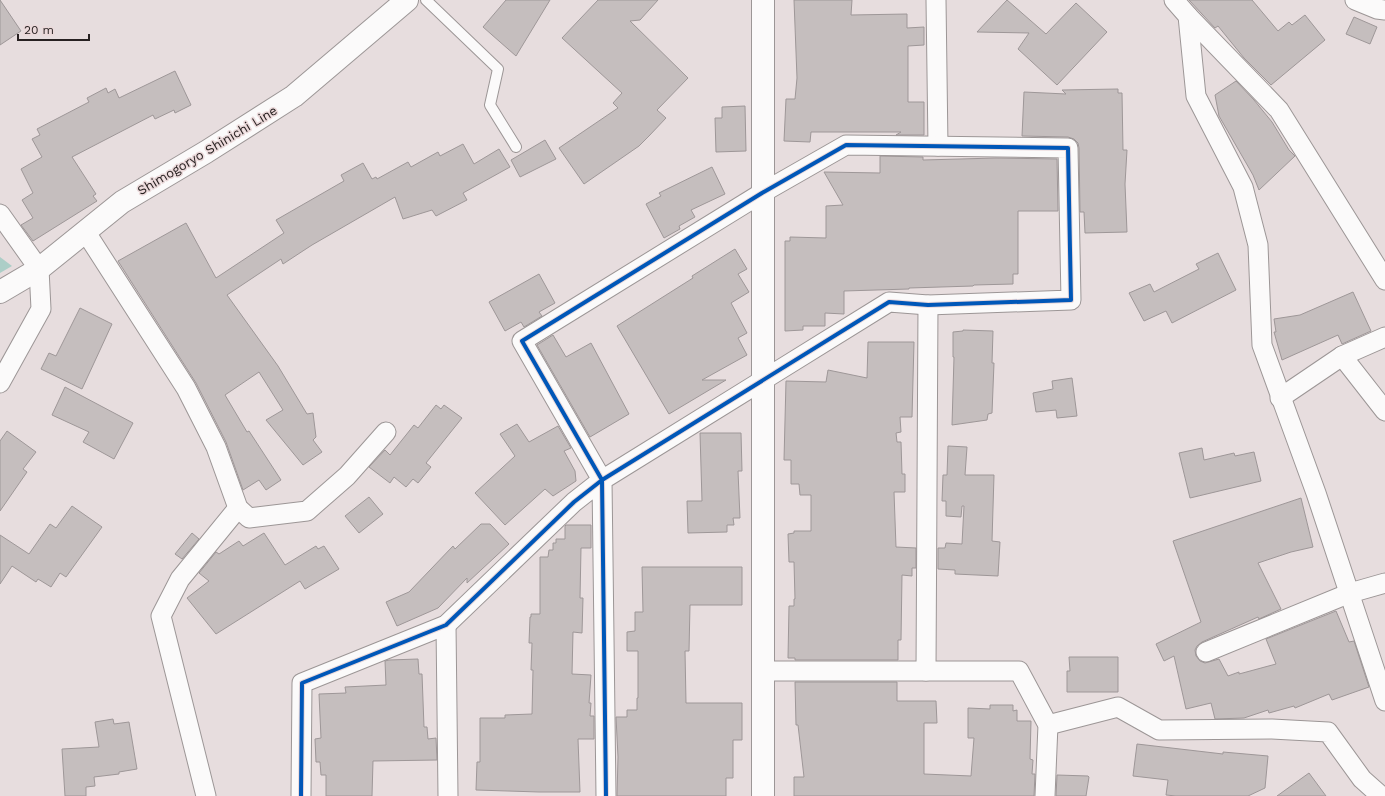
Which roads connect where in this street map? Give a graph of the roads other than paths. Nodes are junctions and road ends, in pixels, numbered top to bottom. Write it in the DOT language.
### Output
graph roads {
  1 [pos="407,0"];
  2 [pos="426,0"];
  3 [pos="763,0"];
  4 [pos="936,0"];
  5 [pos="1174,0"];
  6 [pos="1355,0"];
  7 [pos="1385,10"];
  8 [pos="1188,16"];
  9 [pos="938,146"];
  10 [pos="516,147"];
  11 [pos="762,193"];
  12 [pos="0,214"];
  13 [pos="85,231"];
  14 [pos="39,269"];
  15 [pos="1385,280"];
  16 [pos="0,292"];
  17 [pos="928,305"];
  18 [pos="1385,337"];
  19 [pos="1342,356"];
  20 [pos="763,380"];
  21 [pos="0,383"];
  22 [pos="1280,398"];
  23 [pos="1385,411"];
  24 [pos="386,432"];
  25 [pos="602,480"];
  26 [pos="238,508"];
  27 [pos="1385,583"];
  28 [pos="1350,593"];
  29 [pos="446,625"];
  30 [pos="1206,652"];
  31 [pos="926,671"];
  32 [pos="763,672"];
  33 [pos="1385,701"];
  34 [pos="1048,725"];
  35 [pos="206,796"];
  36 [pos="301,796"];
  37 [pos="448,796"];
  38 [pos="606,796"];
  39 [pos="763,796"];
  40 [pos="1045,796"];
  41 [pos="1381,796"];
  1 -- 13 [label="street, Shimogoryo Shinichi Line"];
  2 -- 10 [label="lane"];
  3 -- 11 [label="street"];
  4 -- 9 [label="street"];
  5 -- 8 [label="street"];
  6 -- 7 [label="street"];
  8 -- 15 [label="street"];
  8 -- 22 [label="street"];
  9 -- 11 [label="street"];
  9 -- 17 [label="street"];
  11 -- 20 [label="street"];
  11 -- 25 [label="street"];
  12 -- 14 [label="street"];
  13 -- 14 [label="street, Shimogoryo Shinichi Line"];
  13 -- 26 [label="street"];
  14 -- 16 [label="street, Shimogoryo Shinichi Line"];
  14 -- 21 [label="street"];
  17 -- 20 [label="street"];
  17 -- 31 [label="street"];
  18 -- 19 [label="street"];
  19 -- 22 [label="street"];
  19 -- 23 [label="street"];
  20 -- 25 [label="street"];
  20 -- 32 [label="street"];
  22 -- 28 [label="street"];
  24 -- 26 [label="street"];
  25 -- 29 [label="street"];
  25 -- 38 [label="street"];
  26 -- 35 [label="street"];
  27 -- 28 [label="street"];
  28 -- 30 [label="street"];
  28 -- 33 [label="street"];
  29 -- 36 [label="street"];
  29 -- 37 [label="street"];
  31 -- 32 [label="street"];
  31 -- 34 [label="street"];
  32 -- 39 [label="street"];
  34 -- 40 [label="street"];
  34 -- 41 [label="street"];
}
